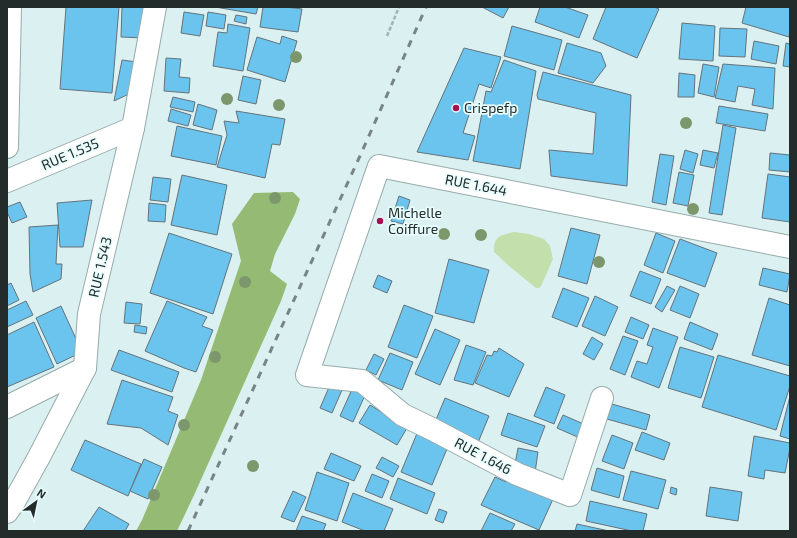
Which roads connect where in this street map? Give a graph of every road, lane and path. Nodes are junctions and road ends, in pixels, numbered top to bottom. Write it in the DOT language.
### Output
graph roads {
  1 [pos="10,7"];
  2 [pos="155,7"];
  3 [pos="399,7"];
  4 [pos="387,36"];
  5 [pos="133,128"];
  6 [pos="7,146"];
  7 [pos="7,181"];
  8 [pos="790,247"];
  9 [pos="85,368"];
  10 [pos="307,375"];
  11 [pos="602,398"];
  12 [pos="7,407"];
  13 [pos="7,512"];
  1 -- 6 [label="street"];
  2 -- 5 [label="street, RUE 1.543"];
  3 -- 4 [label="path"];
  5 -- 7 [label="street, RUE 1.535"];
  5 -- 9 [label="street, RUE 1.543"];
  8 -- 10 [label="street, RUE 1.644"];
  9 -- 12 [label="street"];
  9 -- 13 [label="street, RUE 1.543"];
  10 -- 11 [label="street, RUE 1.646"];
}
